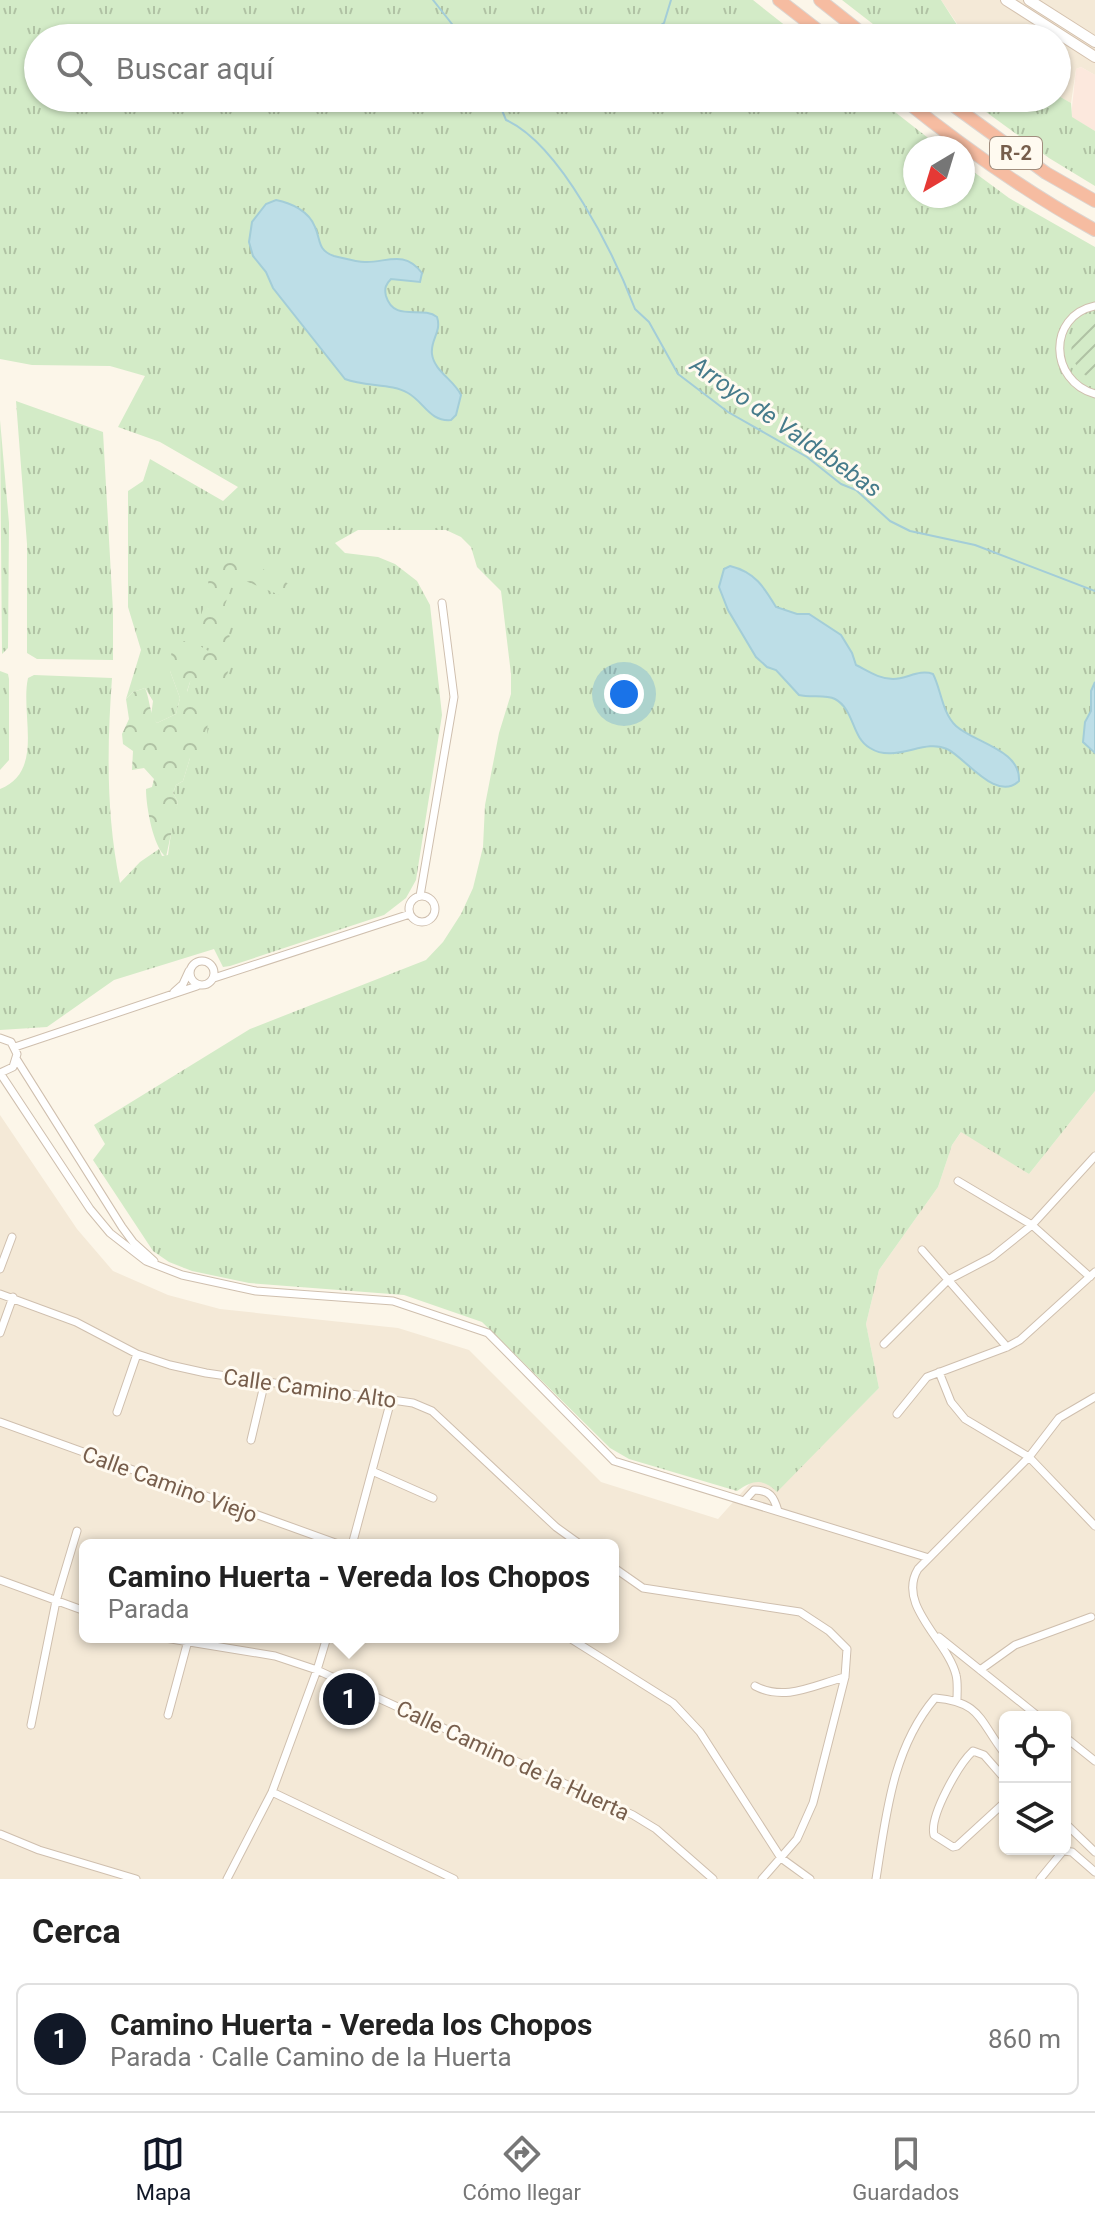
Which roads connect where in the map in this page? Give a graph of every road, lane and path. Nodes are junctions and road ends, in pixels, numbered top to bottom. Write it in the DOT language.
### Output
graph roads {
  1 [pos="779,0"];
  2 [pos="820,0"];
  3 [pos="1006,0"];
  4 [pos="1029,0"];
  5 [pos="810,24"];
  6 [pos="850,24"];
  7 [pos="1043,24"];
  8 [pos="1067,24"];
  9 [pos="1071,27"];
  10 [pos="1071,42"];
  11 [pos="1095,42"];
  12 [pos="1095,57"];
  13 [pos="920,112"];
  14 [pos="962,112"];
  15 [pos="1095,201"];
  16 [pos="1095,230"];
  17 [pos="1095,306"];
  18 [pos="1095,394"];
  19 [pos="442,603"];
  20 [pos="420,896"];
  21 [pos="410,914"];
  22 [pos="189,971"];
  23 [pos="214,974"];
  24 [pos="197,986"];
  25 [pos="173,993"];
  26 [pos="0,1038"];
  27 [pos="15,1047"];
  28 [pos="17,1060"];
  29 [pos="0,1073"];
  30 [pos="1095,1156"];
  31 [pos="958,1181"];
  32 [pos="1032,1225"];
  33 [pos="12,1237"];
  34 [pos="922,1250"];
  35 [pos="0,1269"];
  36 [pos="165,1269"];
  37 [pos="1092,1275"];
  38 [pos="948,1280"];
  39 [pos="0,1294"];
  40 [pos="13,1297"];
  41 [pos="0,1333"];
  42 [pos="884,1344"];
  43 [pos="1007,1347"];
  44 [pos="137,1354"];
  45 [pos="939,1372"];
  46 [pos="265,1381"];
  47 [pos="1095,1397"];
  48 [pos="391,1400"];
  49 [pos="117,1412"];
  50 [pos="897,1414"];
  51 [pos="0,1422"];
  52 [pos="251,1440"];
  53 [pos="1029,1457"];
  54 [pos="372,1471"];
  55 [pos="433,1498"];
  56 [pos="744,1501"];
  57 [pos="778,1511"];
  58 [pos="1095,1526"];
  59 [pos="77,1531"];
  60 [pos="324,1539"];
  61 [pos="354,1539"];
  62 [pos="573,1539"];
  63 [pos="929,1558"];
  64 [pos="619,1571"];
  65 [pos="0,1580"];
  66 [pos="56,1601"];
  67 [pos="79,1609"];
  68 [pos="1091,1617"];
  69 [pos="935,1633"];
  70 [pos="187,1643"];
  71 [pos="204,1643"];
  72 [pos="325,1643"];
  73 [pos="577,1643"];
  74 [pos="317,1670"];
  75 [pos="980,1670"];
  76 [pos="845,1677"];
  77 [pos="755,1686"];
  78 [pos="957,1700"];
  79 [pos="1031,1711"];
  80 [pos="168,1715"];
  81 [pos="31,1725"];
  82 [pos="1071,1742"];
  83 [pos="999,1745"];
  84 [pos="1095,1761"];
  85 [pos="999,1772"];
  86 [pos="272,1792"];
  87 [pos="999,1808"];
  88 [pos="1071,1829"];
  89 [pos="0,1834"];
  90 [pos="1071,1852"];
  91 [pos="1095,1852"];
  92 [pos="1059,1855"];
  93 [pos="781,1858"];
  94 [pos="1095,1872"];
  95 [pos="136,1879"];
  96 [pos="227,1879"];
  97 [pos="454,1879"];
  98 [pos="713,1879"];
  99 [pos="762,1879"];
  100 [pos="810,1879"];
  101 [pos="876,1879"];
  102 [pos="1040,1879"];
  1 -- 5 [label="highway"];
  2 -- 6 [label="highway"];
  3 -- 7 [label="street"];
  4 -- 8 [label="street"];
  9 -- 11 [label="street"];
  10 -- 12 [label="street"];
  13 -- 16 [label="highway, R-2"];
  14 -- 15 [label="highway, R-2"];
  17 -- 18 [label="street"];
  19 -- 20 [label="street"];
  20 -- 21 [label="street"];
  20 -- 21 [label="street"];
  21 -- 23 [label="street"];
  22 -- 23 [label="street"];
  22 -- 24 [label="street"];
  22 -- 25 [label="street"];
  23 -- 24 [label="street"];
  24 -- 25 [label="street"];
  25 -- 27 [label="street"];
  26 -- 27 [label="street"];
  27 -- 28 [label="street"];
  28 -- 29 [label="street"];
  28 -- 36 [label="street"];
  29 -- 36 [label="street"];
  30 -- 32 [label="street"];
  31 -- 32 [label="street"];
  32 -- 37 [label="street"];
  32 -- 38 [label="street"];
  33 -- 35 [label="street"];
  34 -- 38 [label="street"];
  36 -- 56 [label="street"];
  37 -- 43 [label="street"];
  38 -- 42 [label="street"];
  38 -- 43 [label="street"];
  39 -- 40 [label="street, Calle Camino Alto"];
  40 -- 41 [label="street"];
  40 -- 44 [label="street, Calle Camino Alto"];
  43 -- 45 [label="street"];
  44 -- 46 [label="street, Calle Camino Alto"];
  44 -- 49 [label="street"];
  45 -- 50 [label="street"];
  45 -- 53 [label="street"];
  46 -- 48 [label="street, Calle Camino Alto"];
  46 -- 52 [label="street"];
  47 -- 53 [label="street"];
  48 -- 54 [label="street"];
  48 -- 62 [label="street, Calle Camino Alto"];
  51 -- 60 [label="street, Calle Camino Viejo"];
  53 -- 58 [label="street"];
  53 -- 63 [label="street"];
  54 -- 55 [label="street"];
  54 -- 61 [label="street"];
  56 -- 57 [label="street"];
  56 -- 57 [label="street"];
  57 -- 63 [label="street"];
  59 -- 66 [label="street"];
  63 -- 69 [label="street"];
  64 -- 76 [label="street"];
  65 -- 66 [label="street"];
  66 -- 67 [label="street"];
  66 -- 81 [label="street"];
  68 -- 75 [label="street"];
  69 -- 75 [label="street"];
  69 -- 78 [label="street"];
  70 -- 80 [label="street"];
  71 -- 74 [label="street, Calle Camino de la Huerta"];
  72 -- 74 [label="street"];
  73 -- 93 [label="street"];
  74 -- 86 [label="street"];
  74 -- 98 [label="street, Calle Camino de la Huerta"];
  75 -- 79 [label="street"];
  76 -- 77 [label="street"];
  76 -- 93 [label="street"];
  78 -- 83 [label="street"];
  78 -- 101 [label="street"];
  82 -- 84 [label="street"];
  85 -- 87 [label="street"];
  86 -- 96 [label="street"];
  86 -- 97 [label="street"];
  88 -- 91 [label="street"];
  89 -- 95 [label="street"];
  90 -- 94 [label="street"];
  92 -- 102 [label="street"];
  93 -- 99 [label="street"];
  93 -- 100 [label="street"];
}
